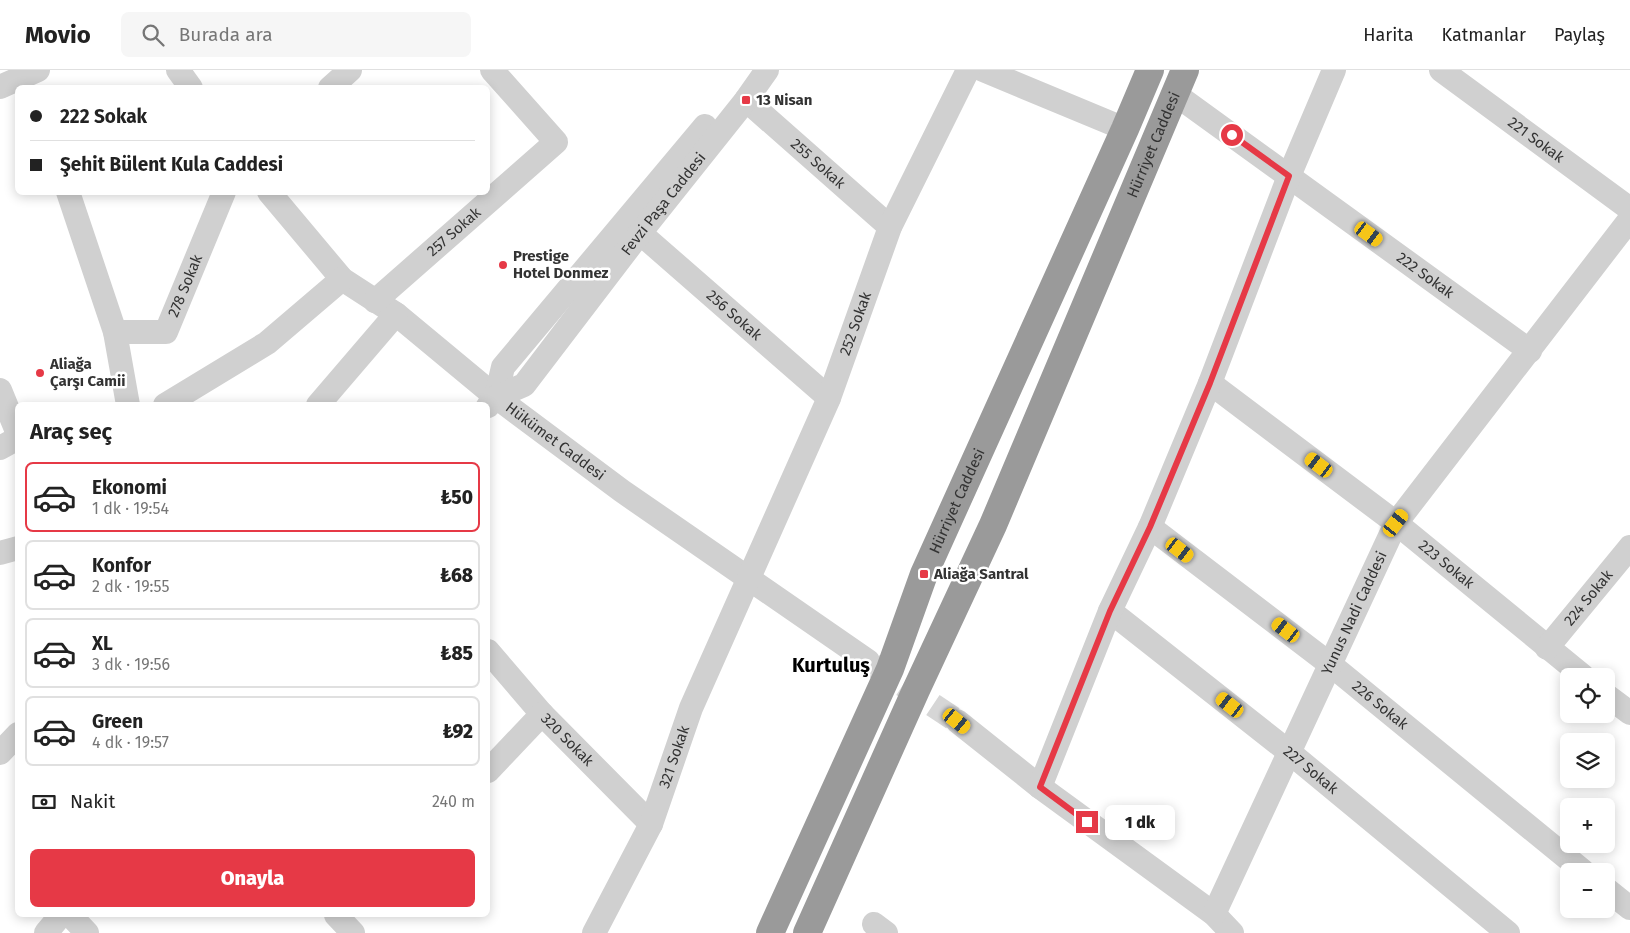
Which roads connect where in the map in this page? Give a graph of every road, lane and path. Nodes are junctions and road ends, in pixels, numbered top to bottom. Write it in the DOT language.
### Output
graph roads {
  1 [pos="178,70"];
  2 [pos="350,70"];
  3 [pos="492,70"];
  4 [pos="749,70"];
  5 [pos="767,70"];
  6 [pos="968,70"];
  7 [pos="982,70"];
  8 [pos="1150,70"];
  9 [pos="1334,70"];
  10 [pos="1441,70"];
  11 [pos="30,78"];
  12 [pos="1180,82"];
  13 [pos="189,85"];
  14 [pos="333,85"];
  15 [pos="0,87"];
  16 [pos="746,100"];
  17 [pos="1125,129"];
  18 [pos="1289,176"];
  19 [pos="69,195"];
  20 [pos="223,195"];
  21 [pos="272,195"];
  22 [pos="1630,209"];
  23 [pos="1630,219"];
  24 [pos="890,227"];
  25 [pos="640,232"];
  26 [pos="342,279"];
  27 [pos="375,301"];
  28 [pos="396,314"];
  29 [pos="115,332"];
  30 [pos="1530,351"];
  31 [pos="1210,383"];
  32 [pos="0,390"];
  33 [pos="829,398"];
  34 [pos="127,402"];
  35 [pos="170,402"];
  36 [pos="321,402"];
  37 [pos="492,402"];
  38 [pos="15,427"];
  39 [pos="15,440"];
  40 [pos="0,448"];
  41 [pos="1396,523"];
  42 [pos="1150,527"];
  43 [pos="1630,547"];
  44 [pos="15,549"];
  45 [pos="0,554"];
  46 [pos="749,580"];
  47 [pos="1110,611"];
  48 [pos="1547,648"];
  49 [pos="490,653"];
  50 [pos="868,661"];
  51 [pos="1331,665"];
  52 [pos="1573,668"];
  53 [pos="1615,702"];
  54 [pos="1630,713"];
  55 [pos="542,714"];
  56 [pos="957,721"];
  57 [pos="15,737"];
  58 [pos="1289,752"];
  59 [pos="0,753"];
  60 [pos="490,769"];
  61 [pos="1040,787"];
  62 [pos="651,824"];
  63 [pos="1573,863"];
  64 [pos="1615,896"];
  65 [pos="1630,908"];
  66 [pos="1214,914"];
  67 [pos="59,917"];
  68 [pos="72,917"];
  69 [pos="1484,926"];
  70 [pos="46,933"];
  71 [pos="88,933"];
  72 [pos="594,933"];
  73 [pos="770,933"];
  74 [pos="807,933"];
  75 [pos="1232,933"];
  76 [pos="1508,933"];
  1 -- 13 [label="street"];
  2 -- 14 [label="street"];
  3 -- 27 [label="street, 257 Sokak"];
  4 -- 37 [label="street, Fevzi Paşa Caddesi"];
  5 -- 16 [label="street, Fevzi Paşa Caddesi"];
  6 -- 24 [label="street, 252 Sokak"];
  7 -- 17 [label="street"];
  8 -- 17 [label="highway, Hürriyet Caddesi"];
  9 -- 18 [label="street"];
  10 -- 22 [label="street, 221 Sokak"];
  11 -- 15 [label="street"];
  12 -- 18 [label="street, 222 Sokak"];
  12 -- 74 [label="highway, Hürriyet Caddesi"];
  16 -- 24 [label="street, 255 Sokak"];
  16 -- 25 [label="street, Fevzi Paşa Caddesi"];
  17 -- 73 [label="highway, Hürriyet Caddesi"];
  18 -- 30 [label="street, 222 Sokak"];
  18 -- 31 [label="street"];
  19 -- 29 [label="street"];
  20 -- 29 [label="street, 278 Sokak"];
  21 -- 26 [label="street, Hükümet Caddesi"];
  23 -- 30 [label="street, Yunus Nadi Caddesi"];
  24 -- 33 [label="street, 252 Sokak"];
  25 -- 33 [label="street, 256 Sokak"];
  25 -- 37 [label="street, Fevzi Paşa Caddesi"];
  26 -- 27 [label="street, Hükümet Caddesi"];
  26 -- 35 [label="street"];
  27 -- 28 [label="street, Hükümet Caddesi"];
  28 -- 36 [label="street"];
  28 -- 37 [label="street, Hükümet Caddesi"];
  29 -- 34 [label="street"];
  30 -- 41 [label="street, Yunus Nadi Caddesi"];
  31 -- 41 [label="street, 223 Sokak"];
  31 -- 42 [label="street"];
  32 -- 38 [label="street"];
  33 -- 46 [label="street, 252 Sokak"];
  37 -- 46 [label="street, Hükümet Caddesi"];
  39 -- 40 [label="street"];
  41 -- 48 [label="street, 223 Sokak"];
  41 -- 51 [label="street, Yunus Nadi Caddesi"];
  42 -- 47 [label="street"];
  42 -- 51 [label="street, 226 Sokak"];
  43 -- 48 [label="street, 224 Sokak"];
  44 -- 45 [label="street"];
  46 -- 50 [label="street, Hükümet Caddesi"];
  46 -- 62 [label="street, 321 Sokak"];
  47 -- 58 [label="street, 227 Sokak"];
  47 -- 61 [label="street"];
  48 -- 52 [label="street, 223 Sokak"];
  49 -- 55 [label="street, 320 Sokak"];
  51 -- 58 [label="street, Yunus Nadi Caddesi"];
  51 -- 63 [label="street, 226 Sokak"];
  53 -- 54 [label="street"];
  55 -- 60 [label="street"];
  55 -- 62 [label="street, 320 Sokak"];
  56 -- 61 [label="street"];
  57 -- 59 [label="street"];
  58 -- 66 [label="street, Yunus Nadi Caddesi"];
  58 -- 69 [label="street, 227 Sokak"];
  61 -- 66 [label="street"];
  62 -- 72 [label="street, 321 Sokak"];
  64 -- 65 [label="street"];
  66 -- 75 [label="street"];
  67 -- 70 [label="street"];
  68 -- 71 [label="street"];
  69 -- 76 [label="street, 227 Sokak"];
}
